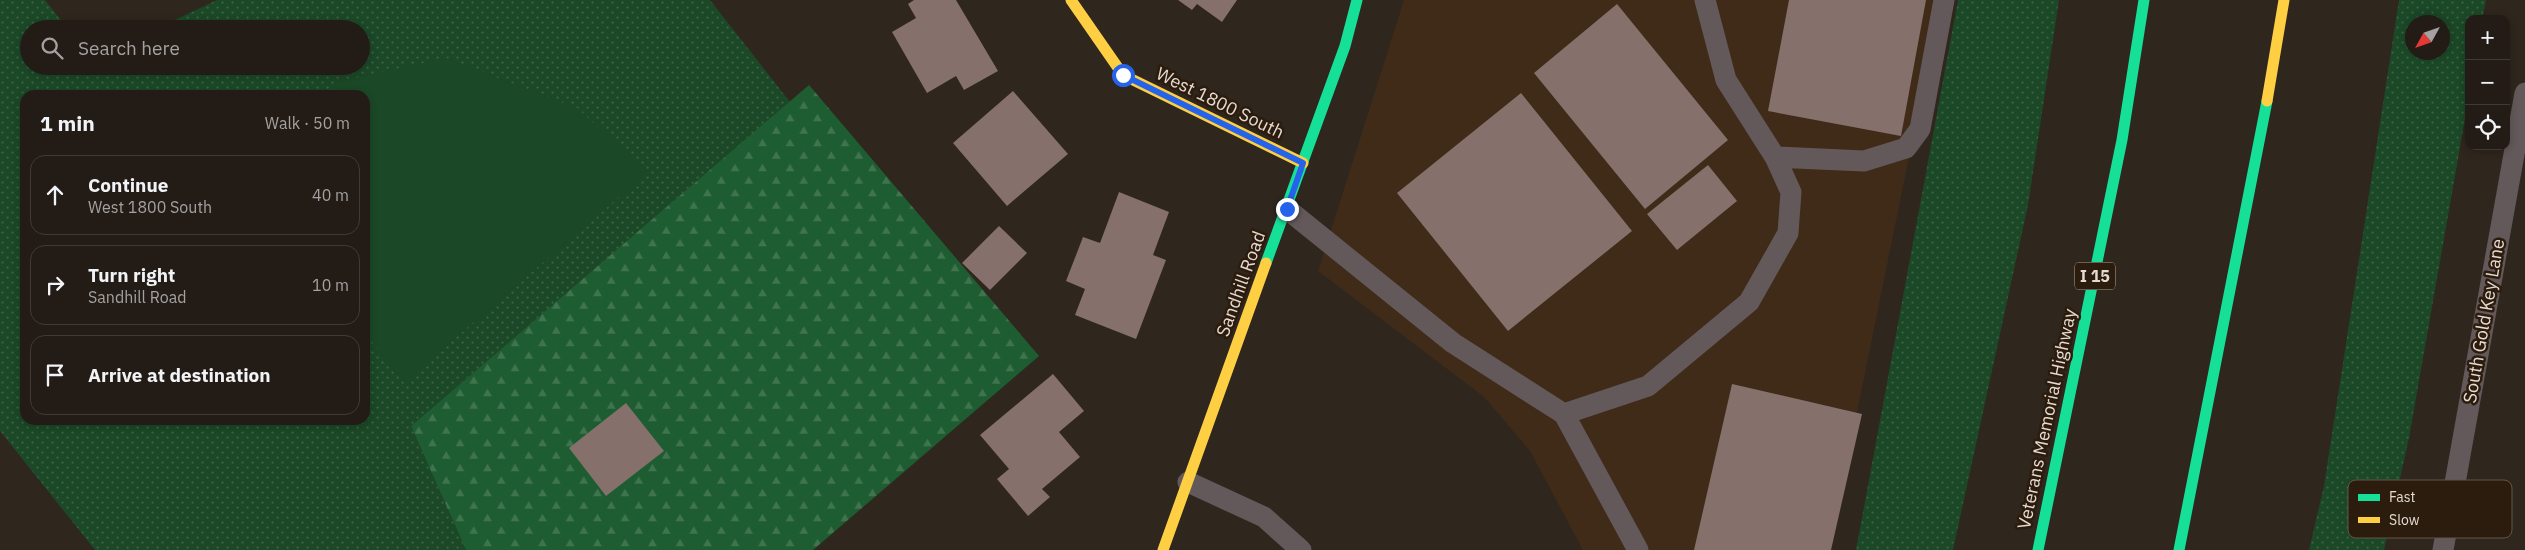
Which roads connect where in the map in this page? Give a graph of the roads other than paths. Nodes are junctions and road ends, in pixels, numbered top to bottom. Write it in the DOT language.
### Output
graph roads {
  1 [pos="1071,0"];
  2 [pos="1357,0"];
  3 [pos="1705,0"];
  4 [pos="1944,0"];
  5 [pos="2144,0"];
  6 [pos="2284,0"];
  7 [pos="2525,93"];
  8 [pos="1775,156"];
  9 [pos="1303,163"];
  10 [pos="1287,209"];
  11 [pos="1564,414"];
  12 [pos="2456,480"];
  13 [pos="1188,482"];
  14 [pos="1163,550"];
  15 [pos="1301,550"];
  16 [pos="1638,550"];
  17 [pos="2038,550"];
  18 [pos="2178,550"];
  1 -- 9 [label="main road, West 1800 South"];
  2 -- 9 [label="main road, Sandhill Road"];
  3 -- 8 [label="lane"];
  4 -- 8 [label="lane"];
  5 -- 17 [label="main road, Veterans Memorial Highway / I 15"];
  6 -- 18 [label="main road"];
  7 -- 12 [label="lane, South Gold Key Lane"];
  8 -- 11 [label="lane"];
  9 -- 10 [label="main road, Sandhill Road"];
  10 -- 11 [label="lane"];
  10 -- 13 [label="main road, Sandhill Road"];
  11 -- 16 [label="lane"];
  13 -- 14 [label="main road, Sandhill Road"];
  13 -- 15 [label="lane"];
}
